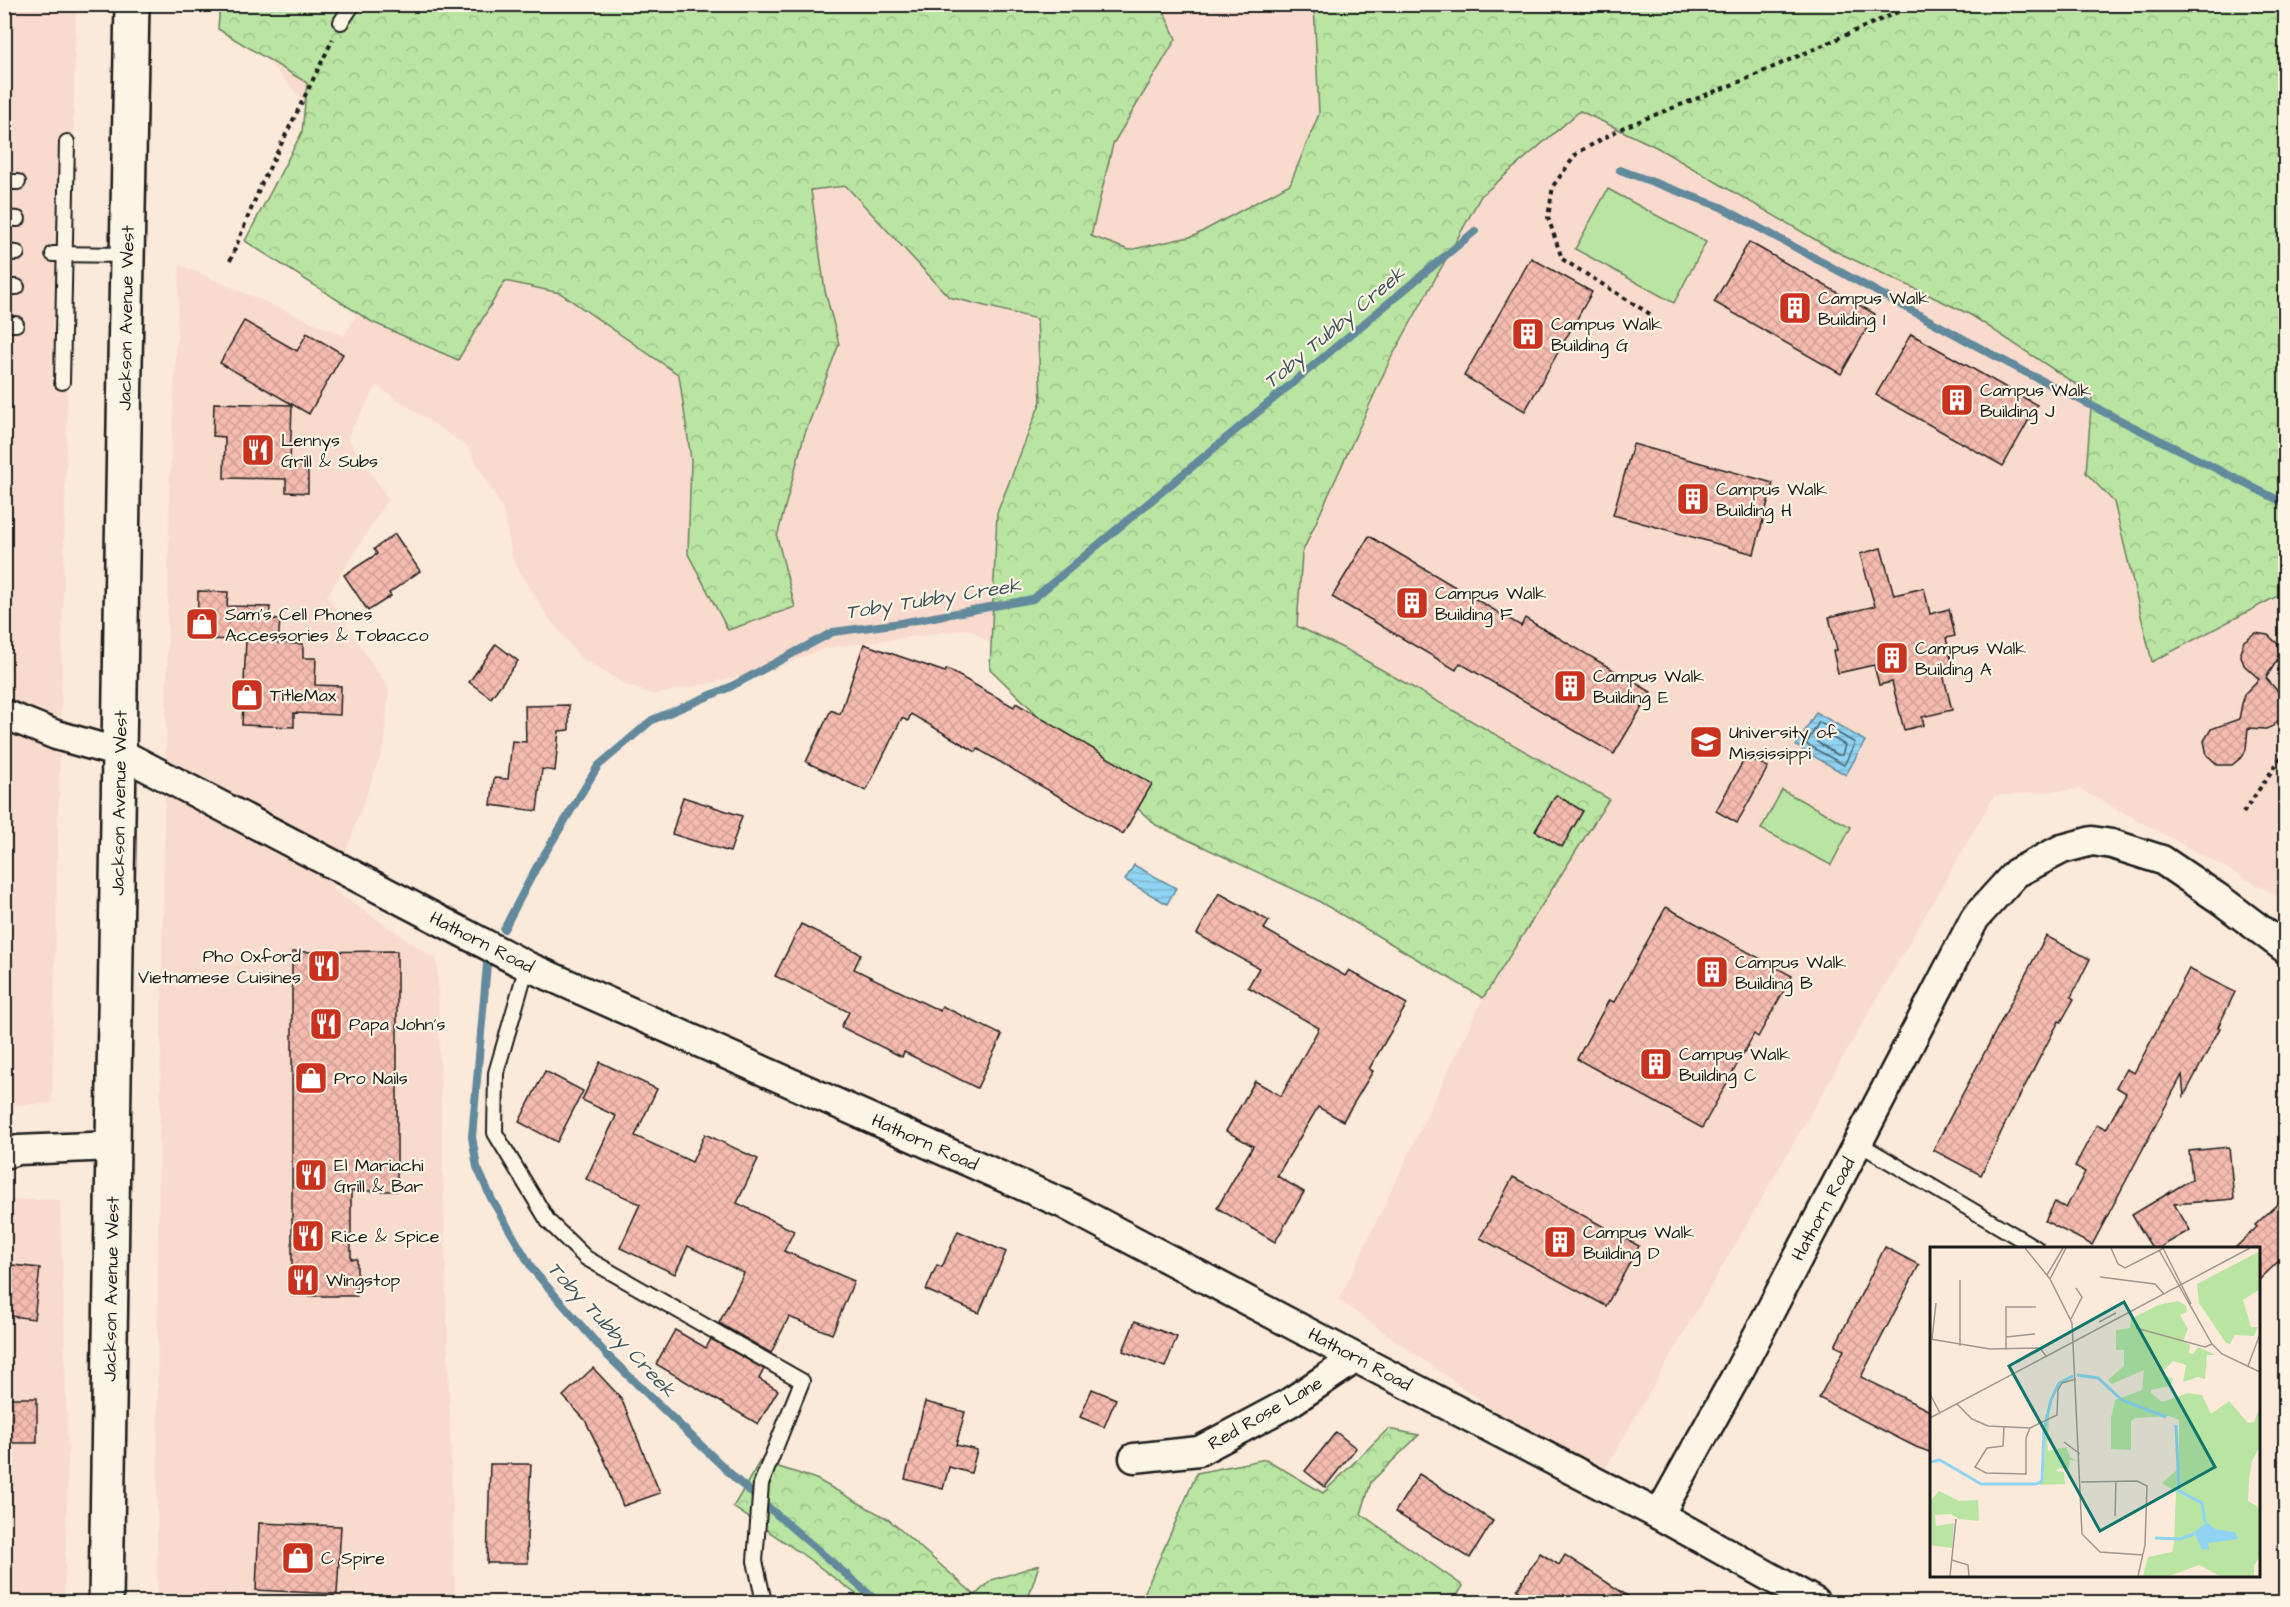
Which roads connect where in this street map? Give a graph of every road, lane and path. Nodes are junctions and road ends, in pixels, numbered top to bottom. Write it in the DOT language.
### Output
graph roads {
  1 [pos="132,4"];
  2 [pos="353,4"];
  3 [pos="1916,4"];
  4 [pos="341,22"];
  5 [pos="67,142"];
  6 [pos="59,254"];
  7 [pos="127,255"];
  8 [pos="230,261"];
  9 [pos="1650,314"];
  10 [pos="62,382"];
  11 [pos="4,714"];
  12 [pos="2286,750"];
  13 [pos="120,753"];
  14 [pos="2243,813"];
  15 [pos="2286,949"];
  16 [pos="527,966"];
  17 [pos="1858,1143"];
  18 [pos="114,1146"];
  19 [pos="4,1154"];
  20 [pos="2034,1247"];
  21 [pos="1356,1358"];
  22 [pos="1134,1458"];
  23 [pos="1659,1515"];
  24 [pos="106,1602"];
  25 [pos="764,1602"];
  26 [pos="1815,1602"];
  1 -- 7 [label="main road, Jackson Avenue West"];
  2 -- 4 [label="lane"];
  3 -- 9 [label="path"];
  4 -- 8 [label="path"];
  5 -- 6 [label="lane"];
  6 -- 7 [label="lane"];
  6 -- 10 [label="lane"];
  7 -- 13 [label="main road, Jackson Avenue West"];
  11 -- 13 [label="street, Hathorn Road"];
  12 -- 14 [label="path"];
  13 -- 16 [label="street, Hathorn Road"];
  13 -- 18 [label="main road, Jackson Avenue West"];
  15 -- 17 [label="street, Hathorn Road"];
  16 -- 21 [label="street, Hathorn Road"];
  16 -- 25 [label="lane"];
  17 -- 20 [label="lane"];
  17 -- 23 [label="street, Hathorn Road"];
  18 -- 19 [label="street"];
  18 -- 24 [label="main road, Jackson Avenue West"];
  21 -- 22 [label="street, Red Rose Lane"];
  21 -- 23 [label="street, Hathorn Road"];
  23 -- 26 [label="street"];
}
